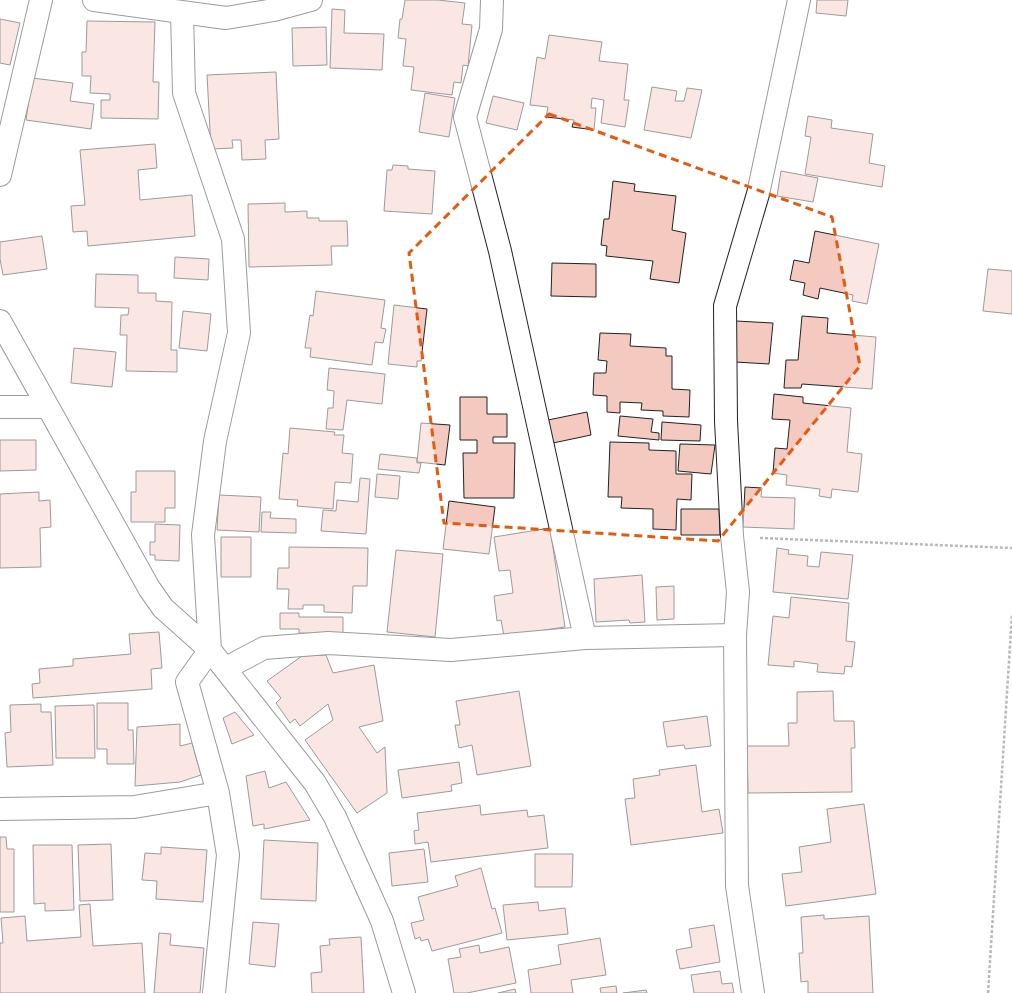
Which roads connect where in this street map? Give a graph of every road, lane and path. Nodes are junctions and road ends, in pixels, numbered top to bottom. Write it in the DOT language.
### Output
graph roads {
  1 [pos="41,0"];
  2 [pos="94,0"];
  3 [pos="311,0"];
  4 [pos="492,0"];
  5 [pos="799,0"];
  6 [pos="182,12"];
  7 [pos="0,175"];
  8 [pos="0,321"];
  9 [pos="0,407"];
  10 [pos="48,407"];
  11 [pos="732,536"];
  12 [pos="1012,548"];
  13 [pos="1012,614"];
  14 [pos="735,635"];
  15 [pos="585,638"];
  16 [pos="210,650"];
  17 [pos="226,668"];
  18 [pos="218,793"];
  19 [pos="0,810"];
  20 [pos="214,993"];
  21 [pos="404,993"];
  22 [pos="754,993"];
  23 [pos="988,993"];
  1 -- 7 [label="street"];
  2 -- 6 [label="street"];
  3 -- 6 [label="street"];
  4 -- 15 [label="street"];
  5 -- 11 [label="street"];
  6 -- 16 [label="street"];
  8 -- 10 [label="street"];
  9 -- 10 [label="street"];
  10 -- 16 [label="street"];
  11 -- 12 [label="path"];
  11 -- 14 [label="street"];
  13 -- 23 [label="path"];
  14 -- 15 [label="street"];
  14 -- 22 [label="street"];
  15 -- 17 [label="street"];
  16 -- 17 [label="street"];
  16 -- 18 [label="street"];
  17 -- 21 [label="street"];
  18 -- 19 [label="street"];
  18 -- 20 [label="street"];
}
